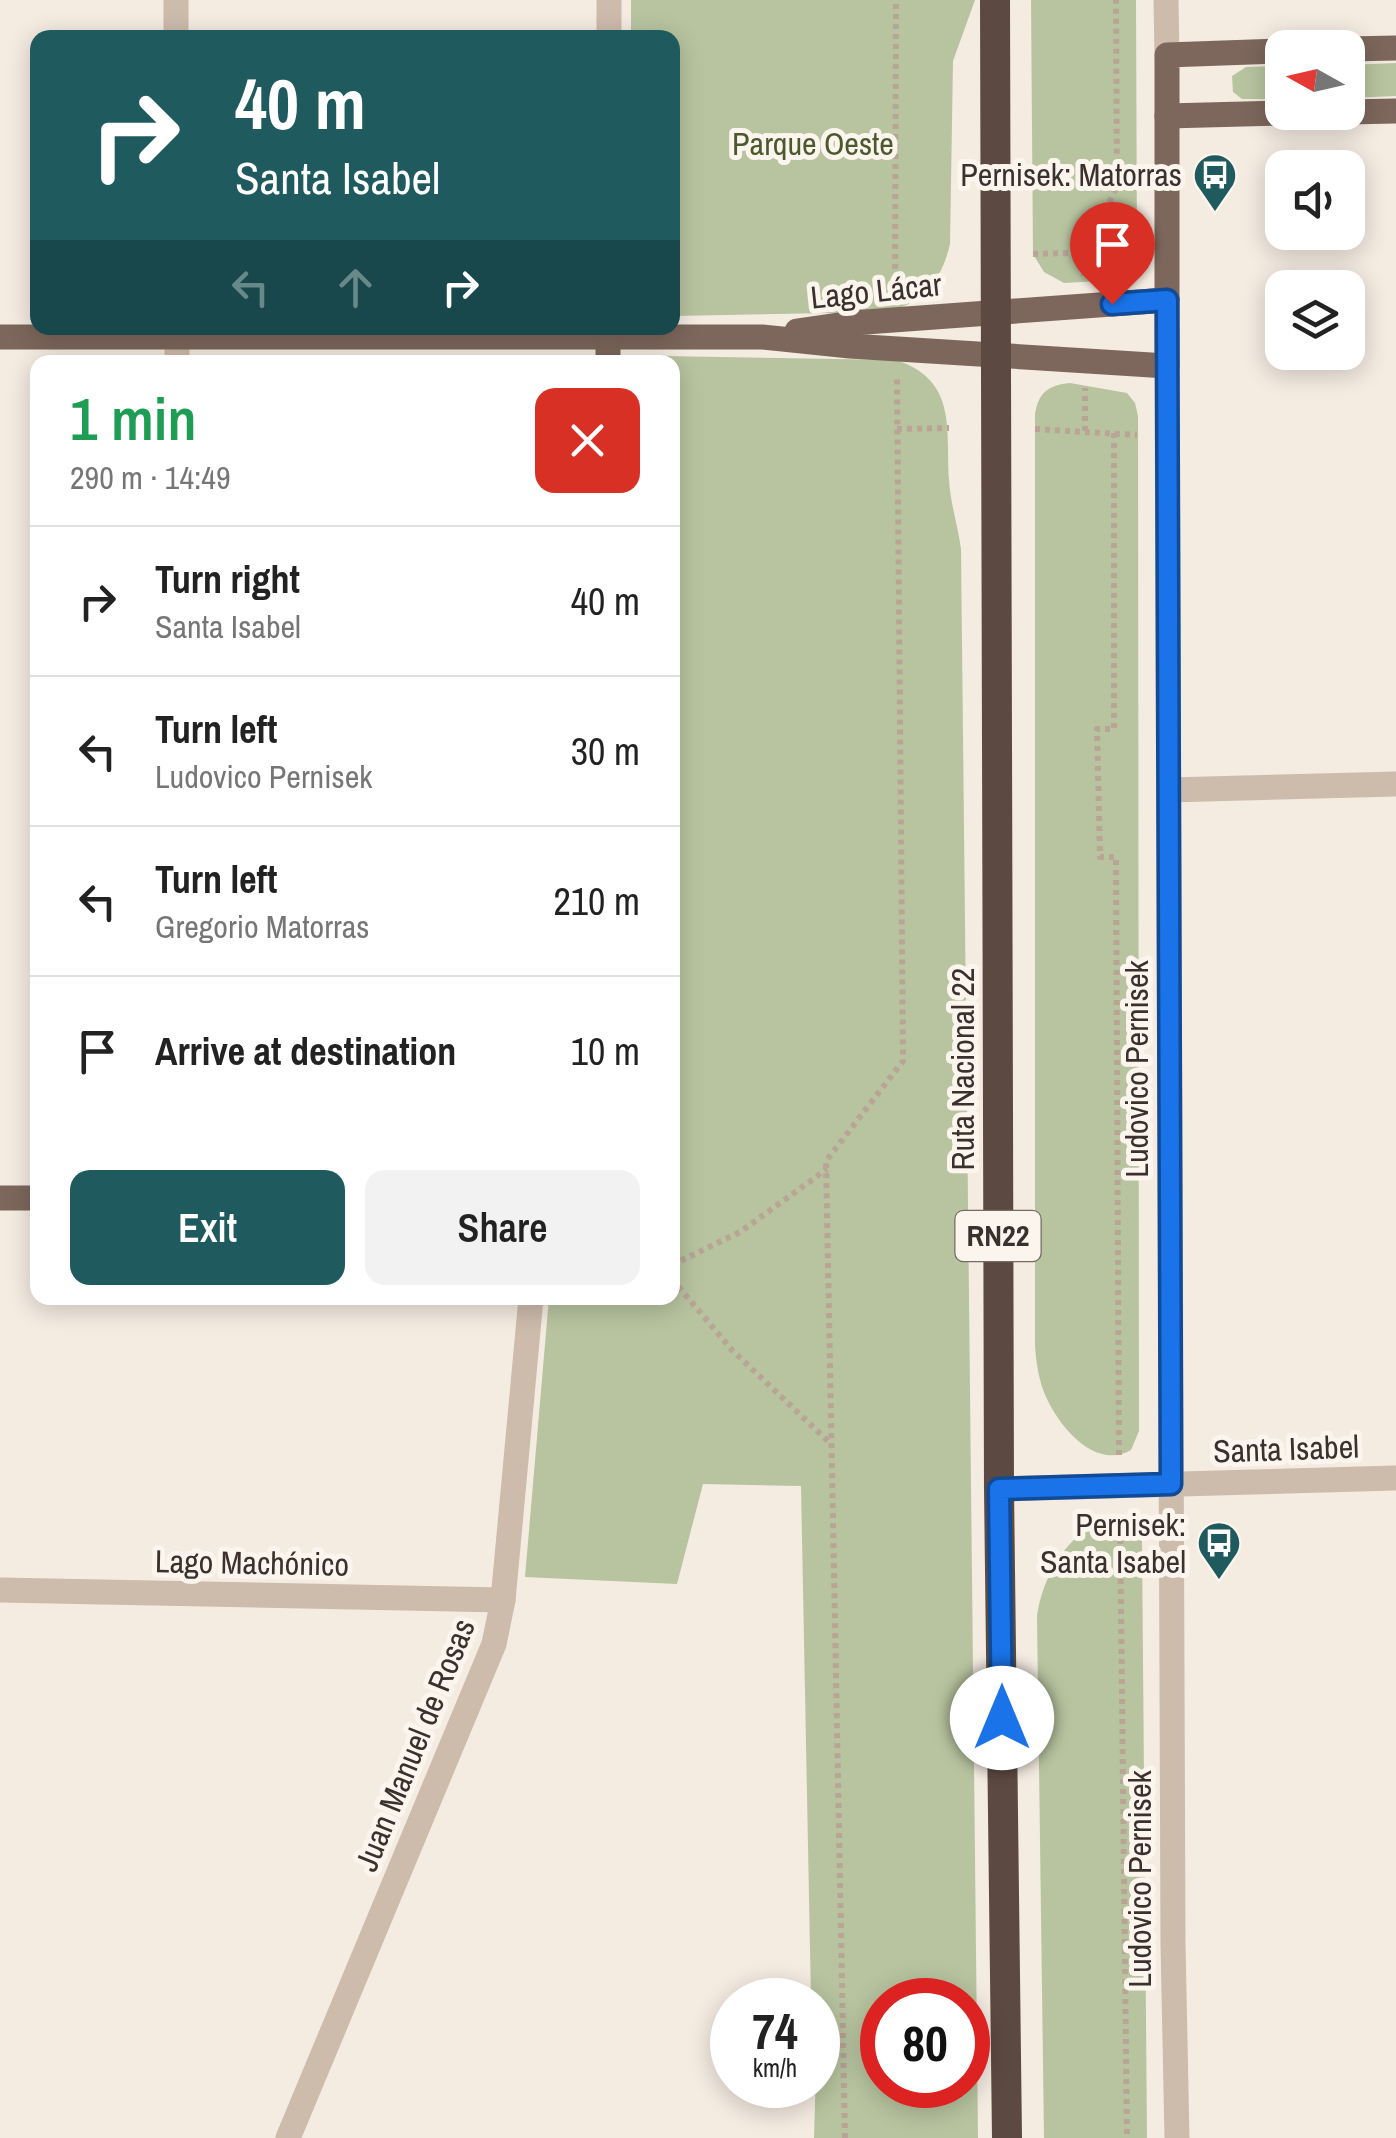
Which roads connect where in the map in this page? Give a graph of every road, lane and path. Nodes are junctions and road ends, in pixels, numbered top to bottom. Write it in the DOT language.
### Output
graph roads {
  1 [pos="176,0"];
  2 [pos="609,0"];
  3 [pos="896,0"];
  4 [pos="995,0"];
  5 [pos="1116,0"];
  6 [pos="1166,0"];
  7 [pos="176,30"];
  8 [pos="609,30"];
  9 [pos="1396,48"];
  10 [pos="1365,49"];
  11 [pos="1265,52"];
  12 [pos="1166,55"];
  13 [pos="1396,111"];
  14 [pos="1365,112"];
  15 [pos="1265,114"];
  16 [pos="1167,116"];
  17 [pos="1138,250"];
  18 [pos="1084,253"];
  19 [pos="1033,254"];
  20 [pos="1084,282"];
  21 [pos="1167,300"];
  22 [pos="895,302"];
  23 [pos="996,313"];
  24 [pos="680,333"];
  25 [pos="451,335"];
  26 [pos="762,336"];
  27 [pos="0,337"];
  28 [pos="177,342"];
  29 [pos="996,355"];
  30 [pos="1167,366"];
  31 [pos="897,367"];
  32 [pos="1085,384"];
  33 [pos="949,428"];
  34 [pos="1034,428"];
  35 [pos="898,429"];
  36 [pos="1085,431"];
  37 [pos="1114,434"];
  38 [pos="1138,435"];
  39 [pos="1396,784"];
  40 [pos="1169,790"];
  41 [pos="826,1169"];
  42 [pos="0,1198"];
  43 [pos="30,1198"];
  44 [pos="680,1261"];
  45 [pos="680,1288"];
  46 [pos="529,1305"];
  47 [pos="832,1445"];
  48 [pos="1119,1456"];
  49 [pos="1396,1478"];
  50 [pos="1171,1484"];
  51 [pos="999,1489"];
  52 [pos="1120,1519"];
  53 [pos="0,1590"];
  54 [pos="502,1600"];
  55 [pos="288,2138"];
  56 [pos="846,2138"];
  57 [pos="1007,2138"];
  58 [pos="1127,2138"];
  59 [pos="1176,2138"];
  1 -- 7 [label="street"];
  2 -- 8 [label="street"];
  3 -- 22 [label="path"];
  4 -- 23 [label="highway, Ruta Nacional 22 / RN22"];
  5 -- 18 [label="path"];
  6 -- 12 [label="street, Ludovico Pernisek"];
  9 -- 10 [label="main road"];
  11 -- 12 [label="main road"];
  12 -- 16 [label="main road, Ludovico Pernisek"];
  13 -- 14 [label="main road"];
  15 -- 16 [label="main road"];
  16 -- 21 [label="main road, Ludovico Pernisek"];
  17 -- 18 [label="path"];
  18 -- 19 [label="path"];
  18 -- 20 [label="path"];
  21 -- 23 [label="main road, Lago Lácar"];
  21 -- 30 [label="main road, Ludovico Pernisek"];
  23 -- 26 [label="main road, Lago Lácar"];
  23 -- 29 [label="highway, Ruta Nacional 22 / RN22"];
  24 -- 26 [label="main road, Lago Lácar"];
  25 -- 28 [label="main road, Lago Lácar"];
  26 -- 29 [label="main road, Lago Lácar"];
  27 -- 28 [label="main road, Lago Lácar"];
  29 -- 30 [label="main road, Lago Lácar"];
  29 -- 51 [label="highway, Ruta Nacional 22 / RN22"];
  30 -- 40 [label="street, Ludovico Pernisek"];
  31 -- 35 [label="path"];
  32 -- 36 [label="path"];
  33 -- 35 [label="path"];
  34 -- 36 [label="path"];
  35 -- 41 [label="path"];
  36 -- 37 [label="path"];
  37 -- 38 [label="path"];
  37 -- 48 [label="path"];
  39 -- 40 [label="street"];
  40 -- 50 [label="street, Ludovico Pernisek"];
  41 -- 44 [label="path"];
  41 -- 47 [label="path"];
  42 -- 43 [label="main road"];
  45 -- 47 [label="path"];
  46 -- 54 [label="street, Juan Manuel de Rosas"];
  47 -- 56 [label="path"];
  49 -- 50 [label="street, Santa Isabel"];
  50 -- 51 [label="street, Santa Isabel"];
  50 -- 59 [label="street, Ludovico Pernisek"];
  51 -- 57 [label="highway, Ruta Nacional 22 / RN22"];
  52 -- 58 [label="path"];
  53 -- 54 [label="street, Lago Machónico"];
  54 -- 55 [label="street, Juan Manuel de Rosas"];
}
